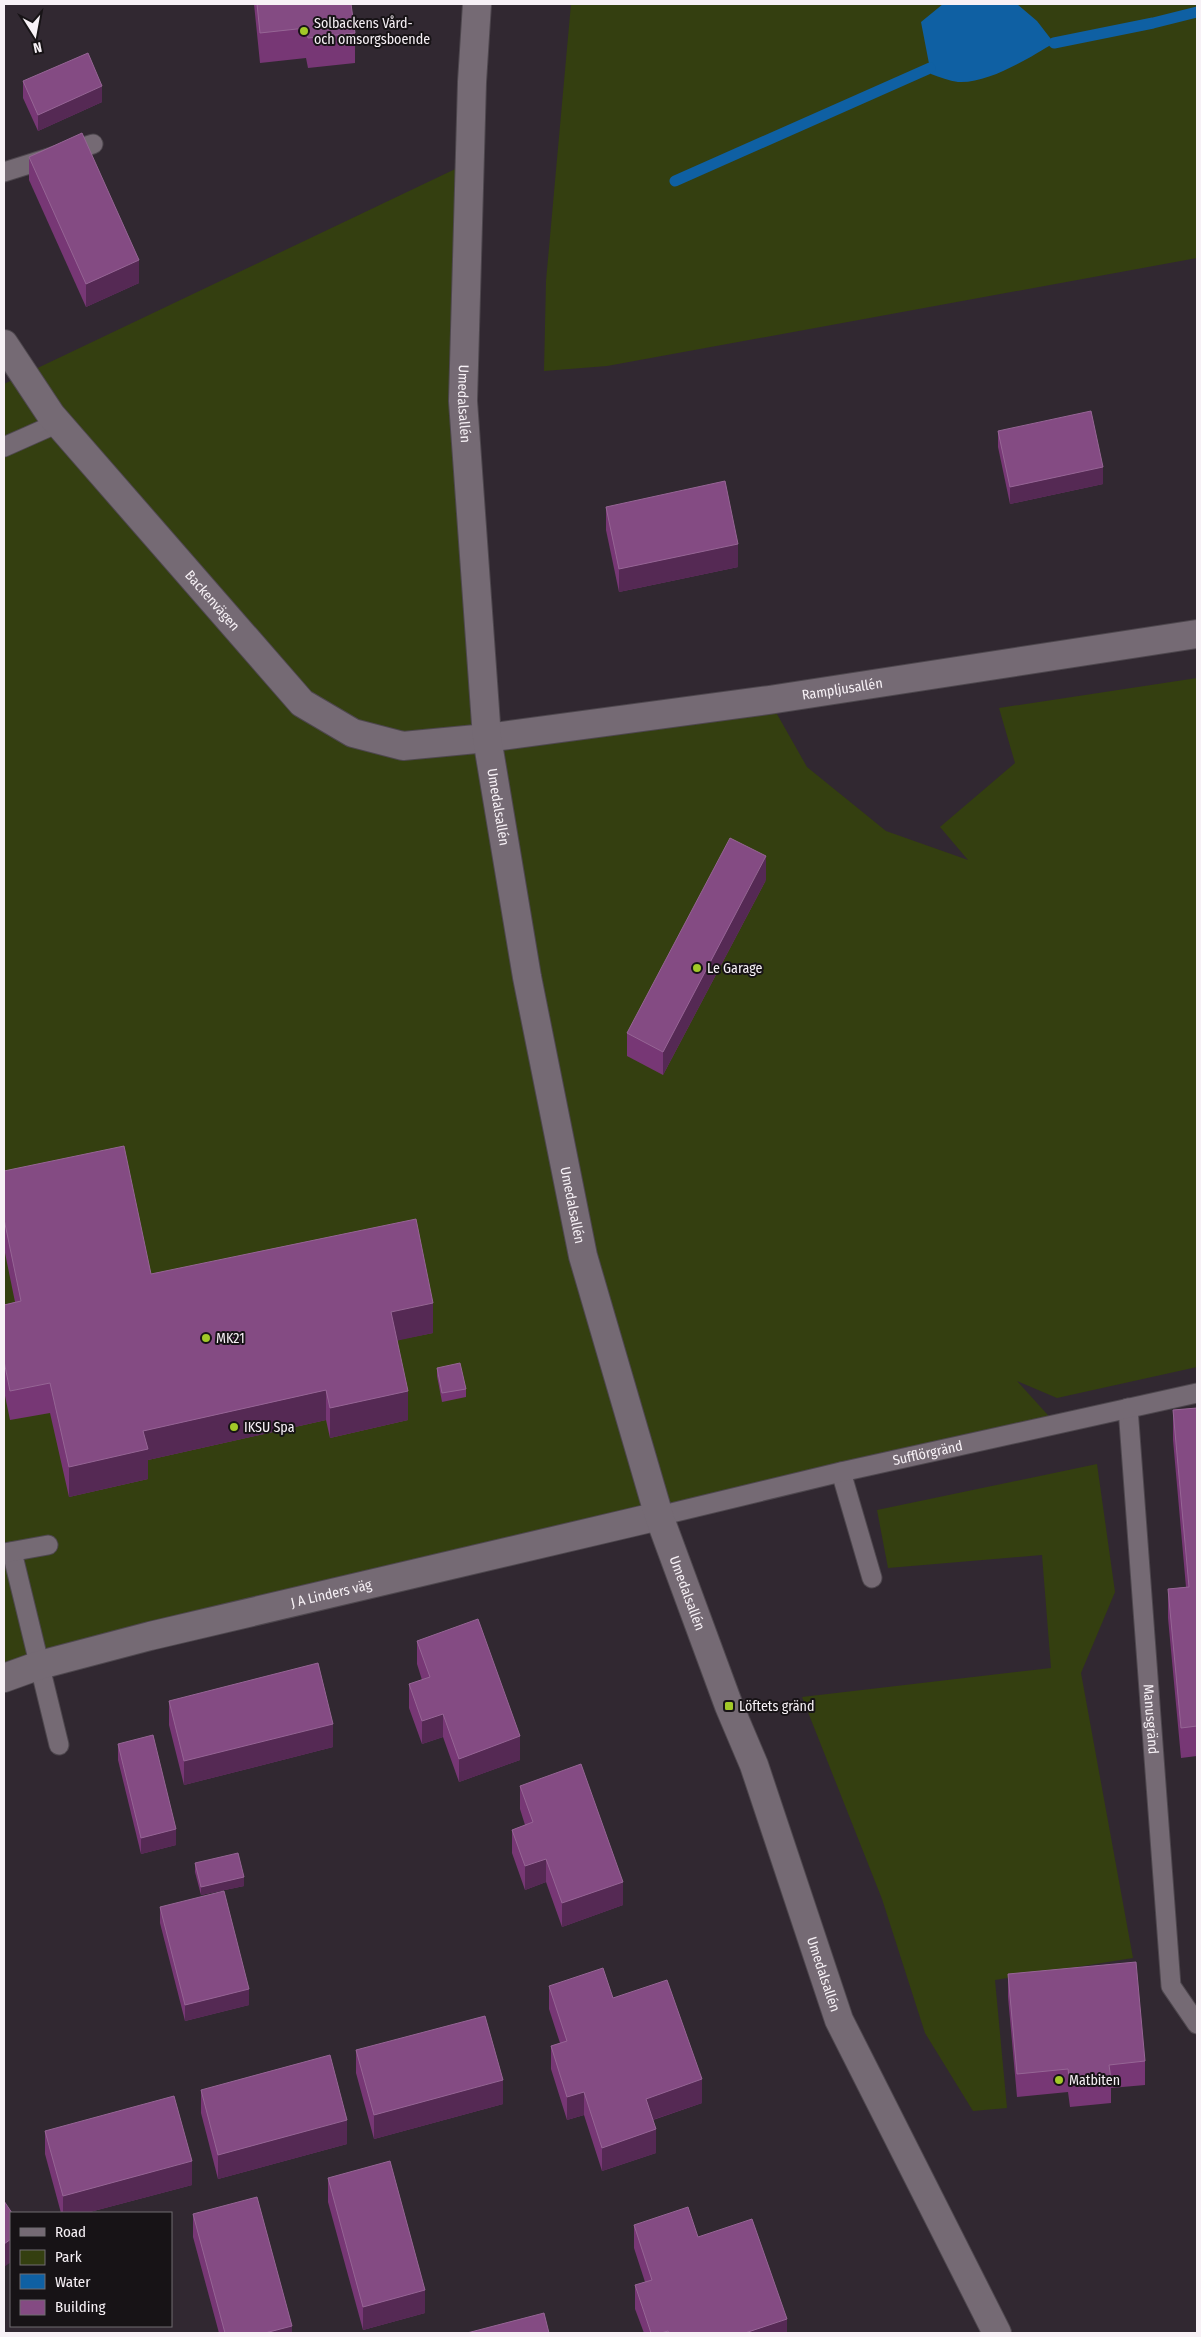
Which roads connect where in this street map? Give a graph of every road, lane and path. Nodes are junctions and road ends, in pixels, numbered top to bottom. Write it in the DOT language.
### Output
graph roads {
  1 [pos="477,4"];
  2 [pos="93,144"];
  3 [pos="4,172"];
  4 [pos="4,344"];
  5 [pos="58,423"];
  6 [pos="4,447"];
  7 [pos="1197,634"];
  8 [pos="487,738"];
  9 [pos="1197,1393"];
  10 [pos="1128,1408"];
  11 [pos="841,1472"];
  12 [pos="658,1516"];
  13 [pos="48,1545"];
  14 [pos="8,1553"];
  15 [pos="872,1578"];
  16 [pos="40,1664"];
  17 [pos="4,1678"];
  18 [pos="59,1745"];
  19 [pos="1197,2024"];
  20 [pos="997,2333"];
  1 -- 8 [label="street, Umedalsallén"];
  2 -- 3 [label="lane"];
  4 -- 5 [label="street, Backenvägen"];
  5 -- 6 [label="lane"];
  5 -- 8 [label="street, Backenvägen"];
  7 -- 8 [label="street, Rampljusallén"];
  8 -- 12 [label="street, Umedalsallén"];
  9 -- 10 [label="lane, Sufflörgränd"];
  10 -- 11 [label="lane, Sufflörgränd"];
  10 -- 19 [label="lane, Manusgränd"];
  11 -- 12 [label="lane, Sufflörgränd"];
  11 -- 15 [label="lane"];
  12 -- 16 [label="street, J A Linders väg"];
  12 -- 20 [label="street, Umedalsallén"];
  13 -- 14 [label="lane"];
  14 -- 16 [label="lane"];
  16 -- 17 [label="street, J A Linders väg"];
  16 -- 18 [label="lane"];
}
